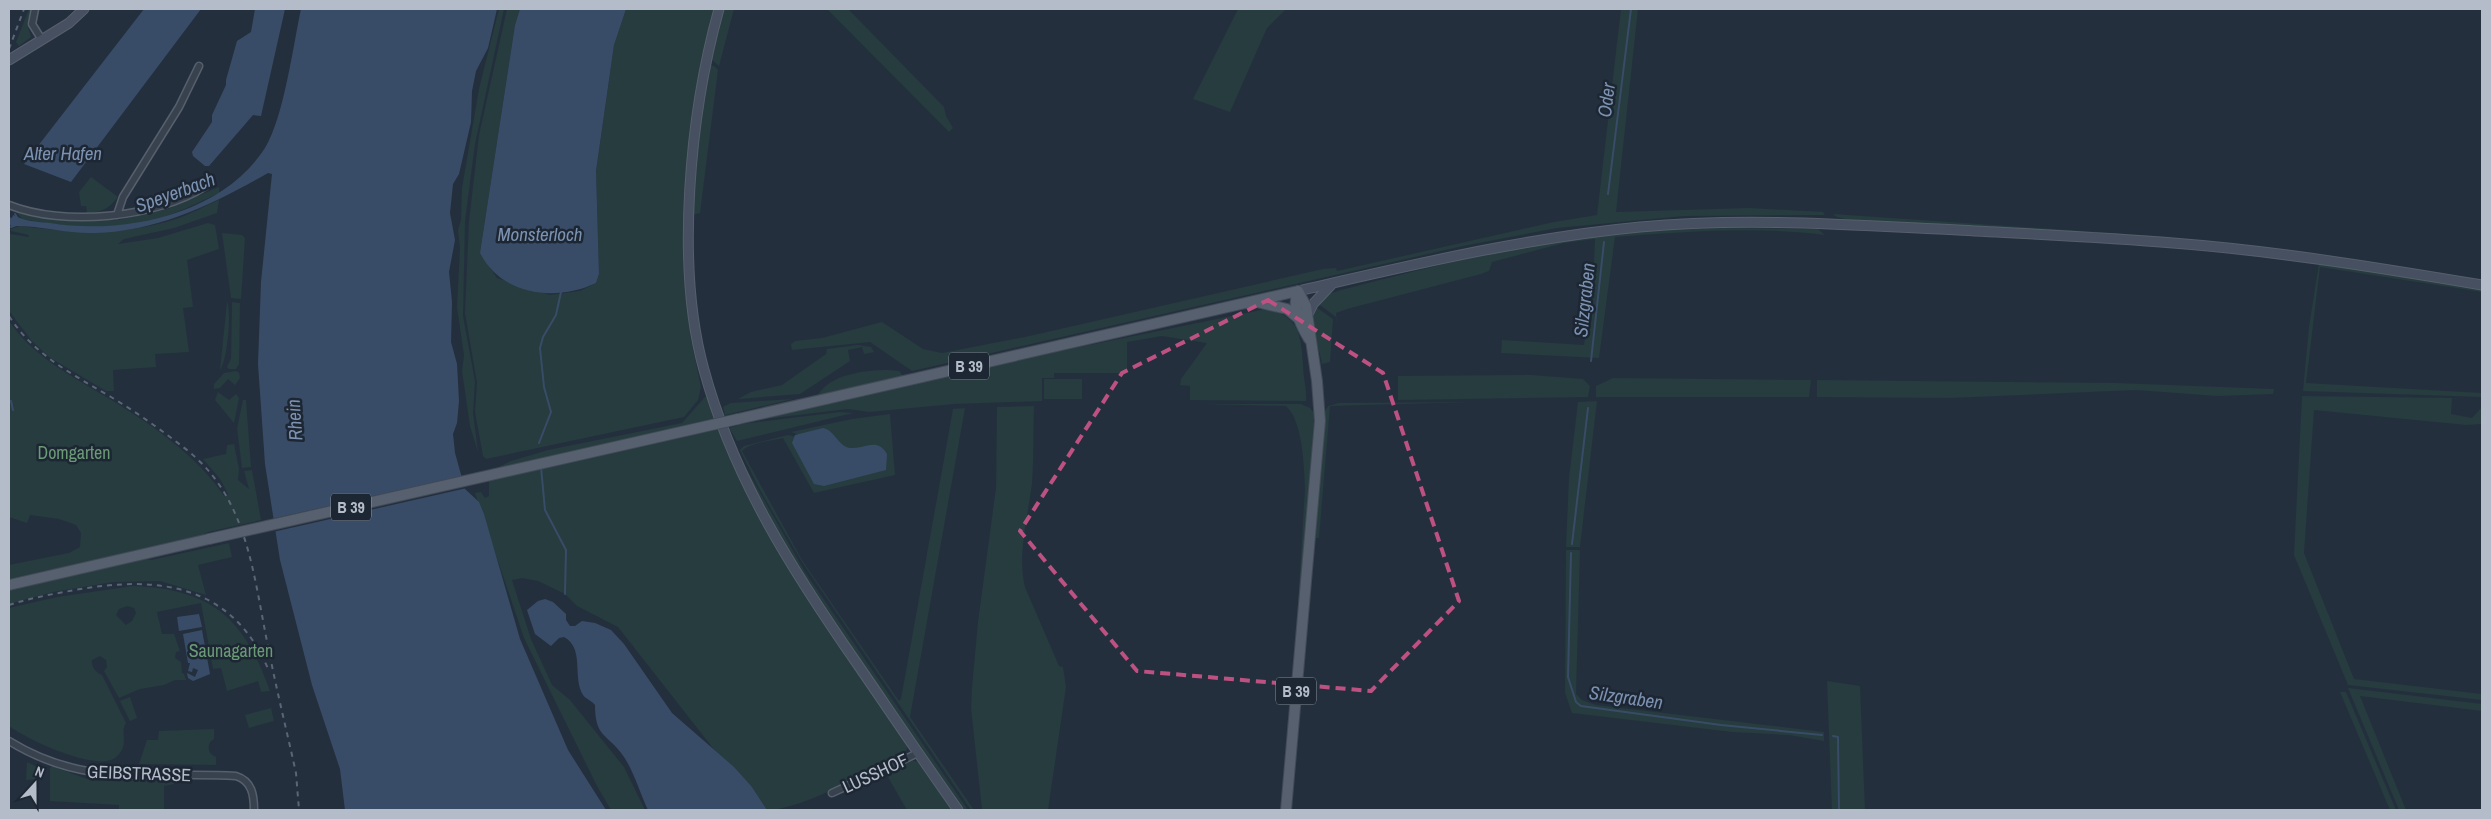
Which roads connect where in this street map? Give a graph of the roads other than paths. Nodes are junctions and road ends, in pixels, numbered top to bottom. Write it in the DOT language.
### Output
graph roads {
  1 [pos="84,9"];
  2 [pos="719,9"];
  3 [pos="33,12"];
  4 [pos="42,40"];
  5 [pos="12,58"];
  6 [pos="199,66"];
  7 [pos="206,186"];
  8 [pos="9,205"];
  9 [pos="117,215"];
  10 [pos="1333,283"];
  11 [pos="2482,285"];
  12 [pos="1298,291"];
  13 [pos="1253,301"];
  14 [pos="1303,318"];
  15 [pos="9,585"];
  16 [pos="9,741"];
  17 [pos="918,753"];
  18 [pos="832,793"];
  19 [pos="254,810"];
  20 [pos="958,810"];
  21 [pos="1286,810"];
  1 -- 4 [label="main road"];
  2 -- 17 [label="main road"];
  3 -- 4 [label="street"];
  4 -- 5 [label="main road"];
  6 -- 9 [label="street"];
  7 -- 9 [label="street"];
  8 -- 9 [label="street"];
  10 -- 11 [label="main road"];
  10 -- 12 [label="main road"];
  10 -- 14 [label="main road"];
  12 -- 13 [label="main road, B 39"];
  12 -- 14 [label="main road, B 39"];
  13 -- 14 [label="main road, B 39"];
  13 -- 15 [label="main road, B 39, bridge"];
  14 -- 21 [label="main road, B 39"];
  16 -- 19 [label="street, GEIBSTRASSE"];
  17 -- 18 [label="street, LUSSHOF"];
  17 -- 20 [label="main road"];
}
